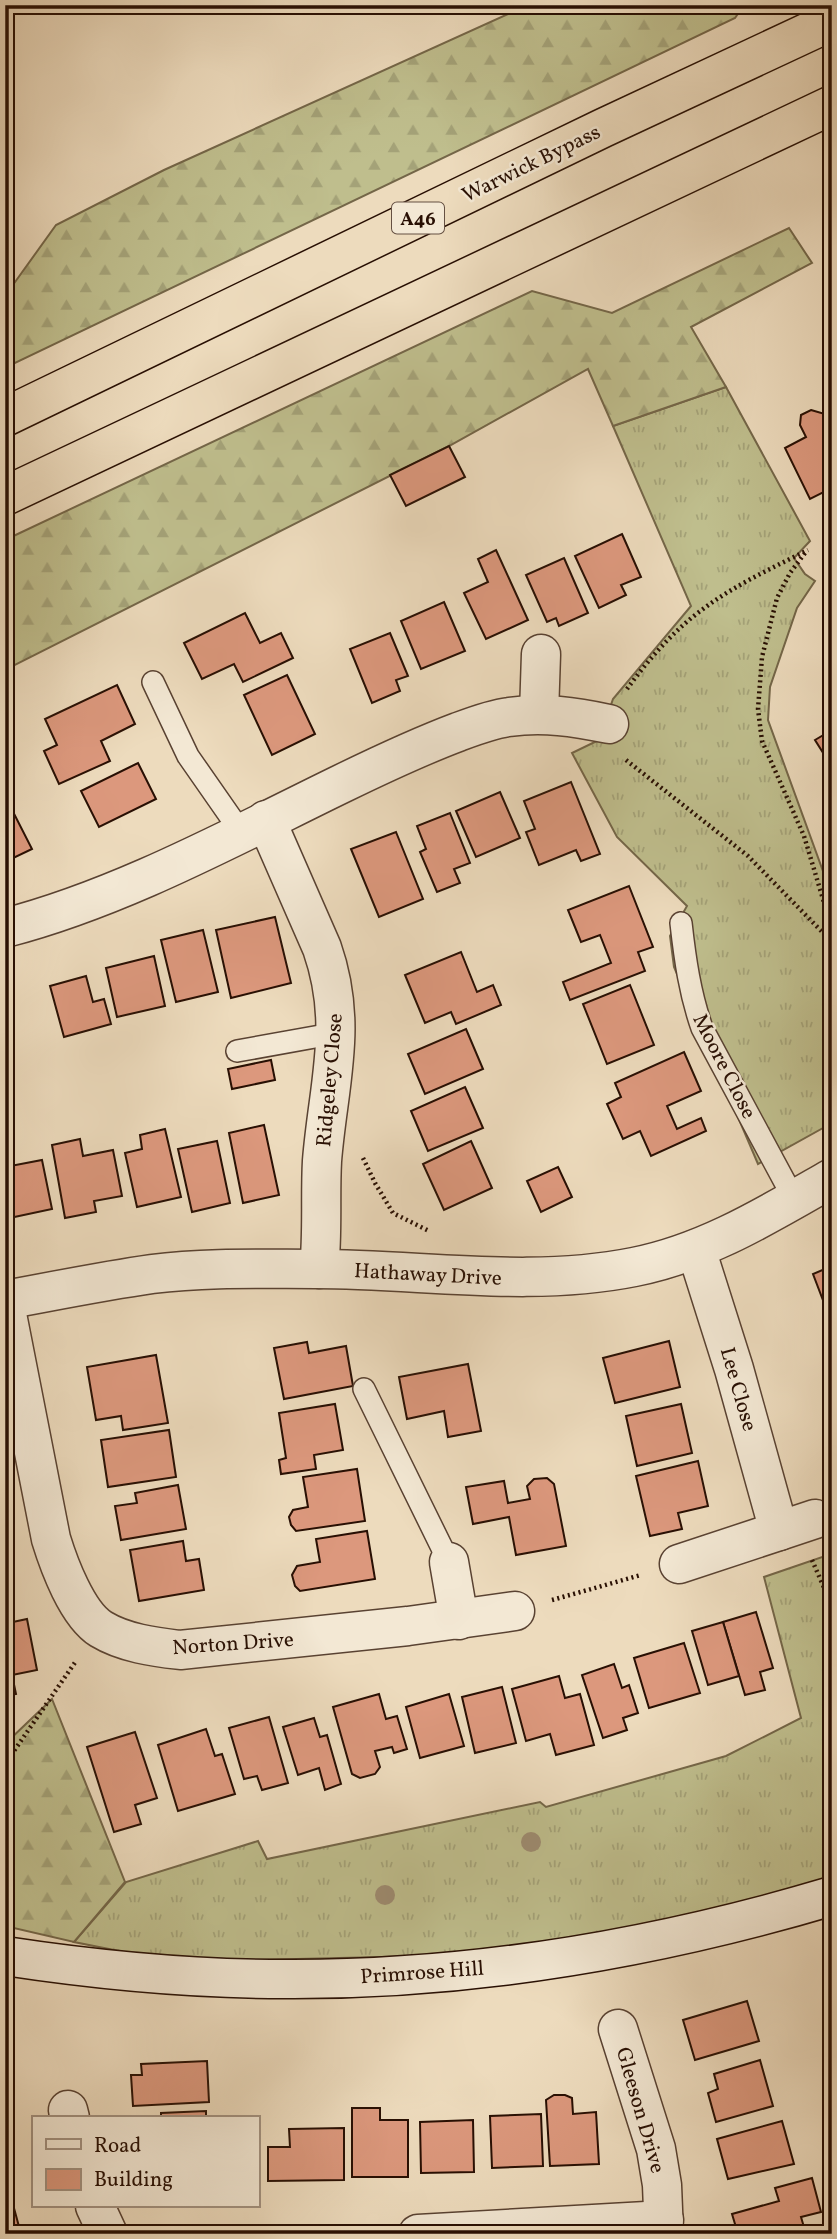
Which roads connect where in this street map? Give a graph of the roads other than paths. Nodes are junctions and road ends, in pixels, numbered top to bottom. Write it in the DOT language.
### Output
graph roads {
  1 [pos="832,21"];
  2 [pos="832,105"];
  3 [pos="5,416"];
  4 [pos="5,496"];
  5 [pos="541,654"];
  6 [pos="153,682"];
  7 [pos="539,714"];
  8 [pos="609,724"];
  9 [pos="253,826"];
  10 [pos="681,923"];
  11 [pos="5,928"];
  12 [pos="337,1033"];
  13 [pos="237,1051"];
  14 [pos="832,1178"];
  15 [pos="794,1199"];
  16 [pos="696,1249"];
  17 [pos="319,1269"];
  18 [pos="5,1302"];
  19 [pos="364,1389"];
  20 [pos="449,1562"];
  21 [pos="679,1564"];
  22 [pos="515,1611"];
  23 [pos="459,1620"];
  24 [pos="832,1896"];
  25 [pos="5,1956"];
  26 [pos="618,2029"];
  27 [pos="96,2208"];
  28 [pos="664,2227"];
  29 [pos="108,2234"];
  30 [pos="418,2234"];
  1 -- 3 [label="highway, Warwick Bypass / A46"];
  2 -- 4 [label="highway"];
  5 -- 7 [label="street"];
  6 -- 9 [label="lane"];
  7 -- 8 [label="street"];
  7 -- 9 [label="street"];
  9 -- 11 [label="street"];
  9 -- 12 [label="street, Ridgeley Close"];
  10 -- 15 [label="lane, Moore Close"];
  12 -- 13 [label="lane"];
  12 -- 17 [label="street, Ridgeley Close"];
  14 -- 15 [label="street, Hathaway Drive"];
  15 -- 16 [label="street, Hathaway Drive"];
  16 -- 17 [label="street, Hathaway Drive"];
  16 -- 21 [label="street, Lee Close"];
  17 -- 18 [label="street, Hathaway Drive"];
  18 -- 23 [label="street, Norton Drive"];
  19 -- 20 [label="lane"];
  20 -- 23 [label="street"];
  22 -- 23 [label="street, Norton Drive"];
  24 -- 25 [label="street, Primrose Hill"];
  26 -- 28 [label="street, Gleeson Drive"];
  27 -- 29 [label="street"];
  28 -- 30 [label="street"];
}
